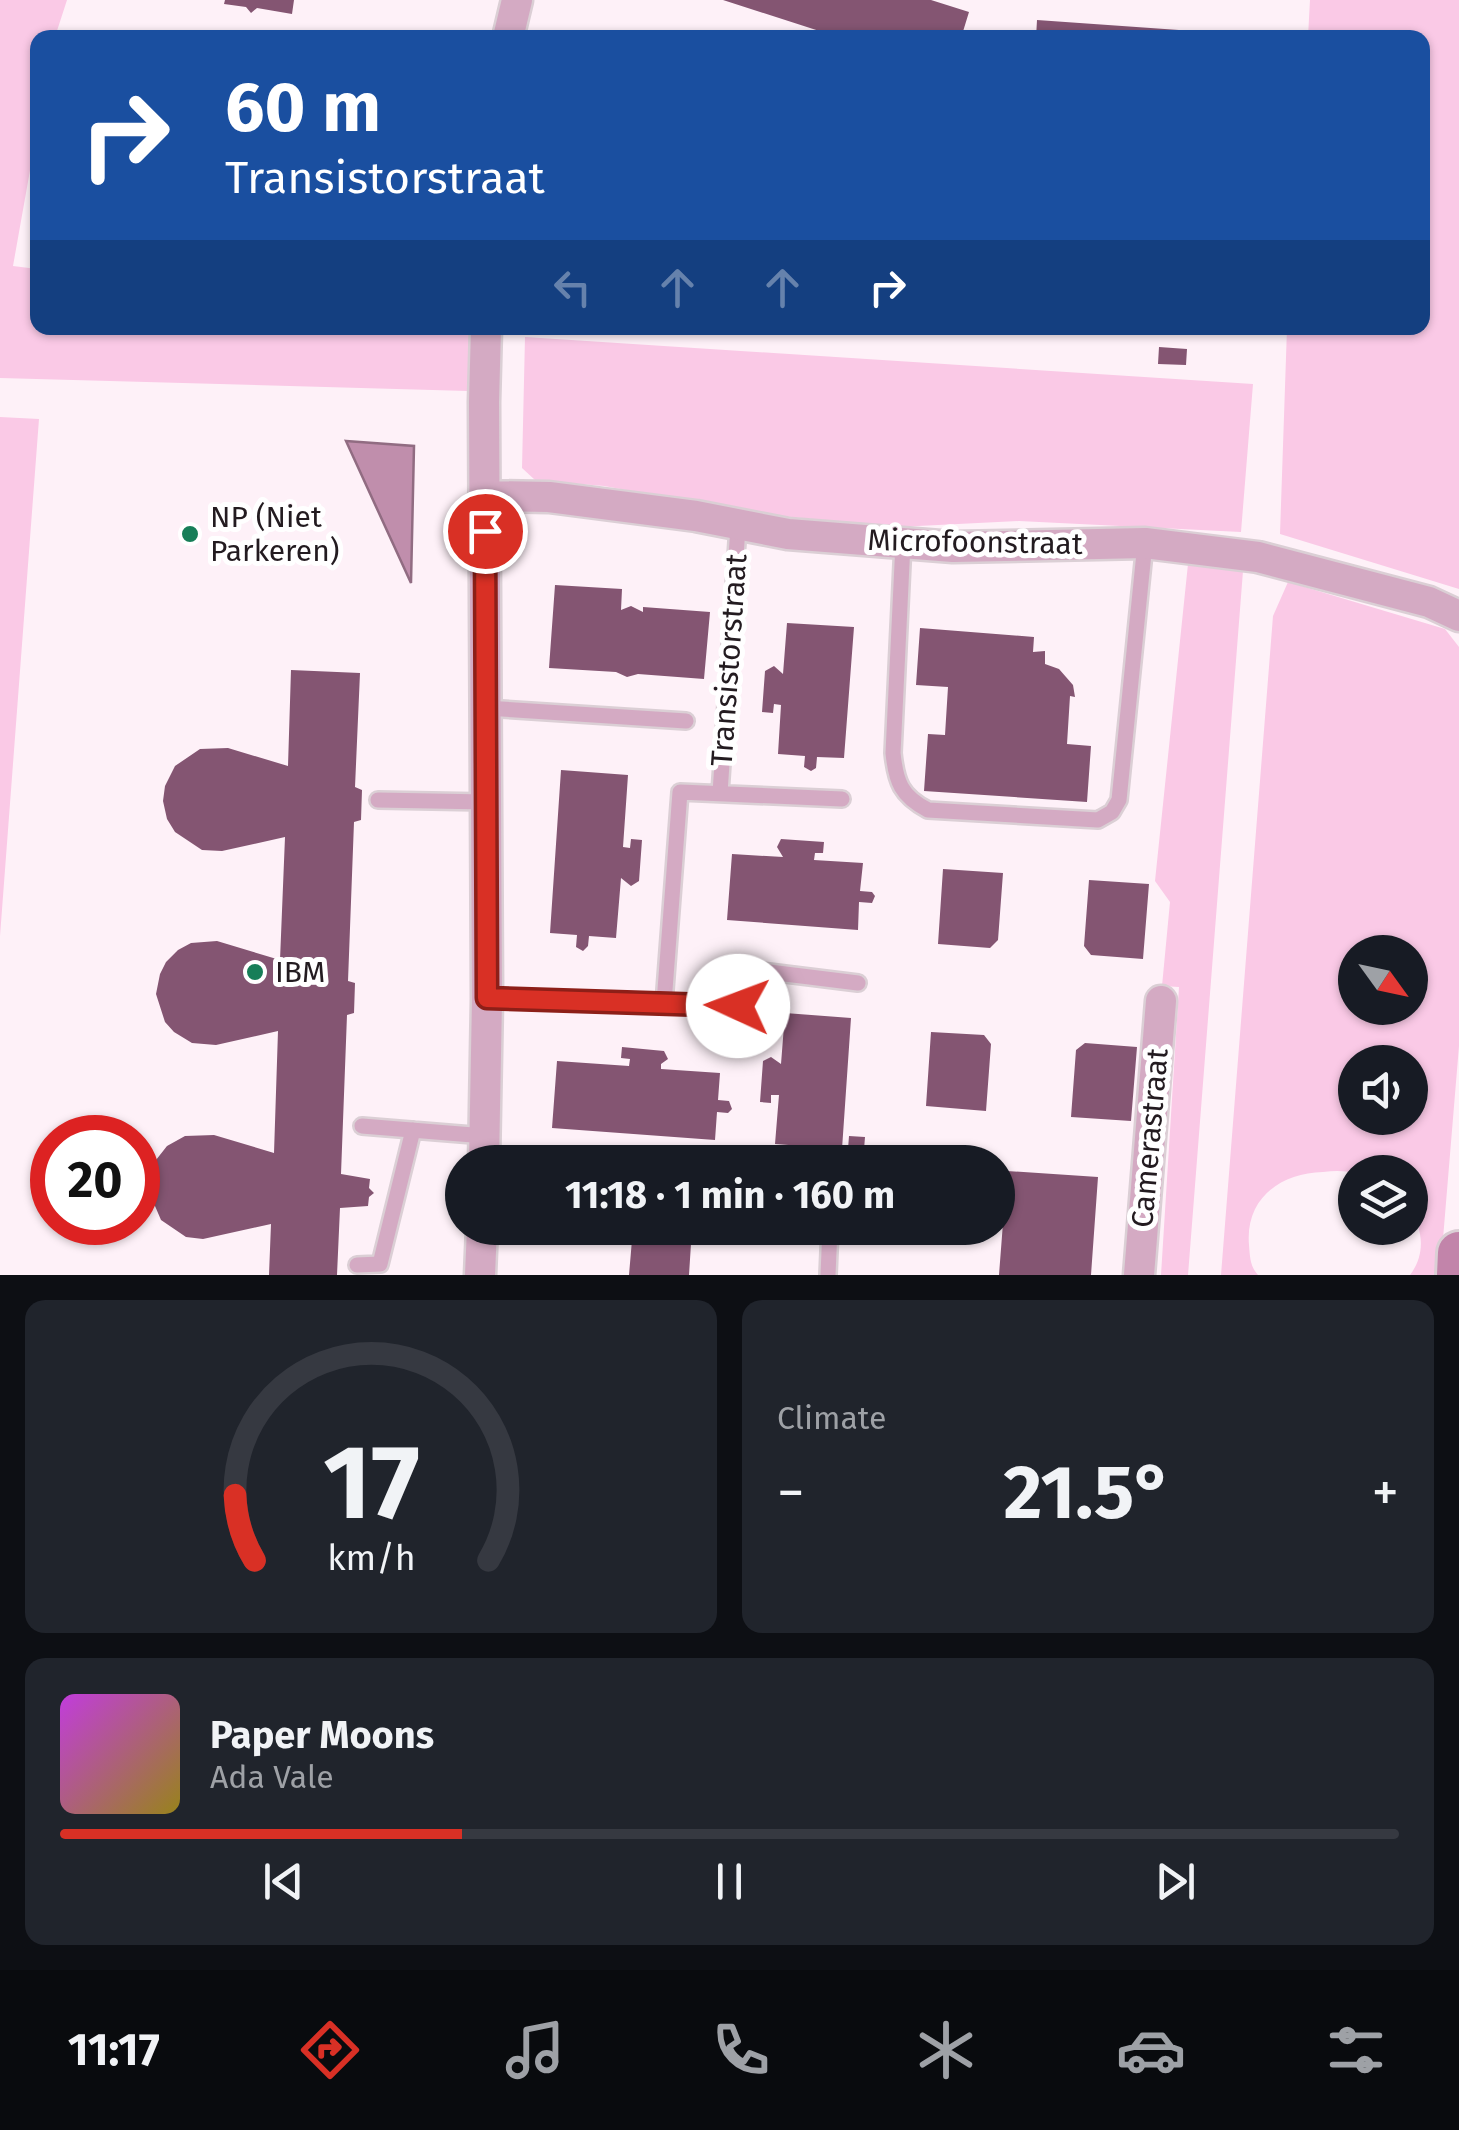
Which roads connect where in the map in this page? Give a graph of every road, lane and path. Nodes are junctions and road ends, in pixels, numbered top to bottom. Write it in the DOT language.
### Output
graph roads {
  1 [pos="517,0"];
  2 [pos="510,30"];
  3 [pos="486,335"];
  4 [pos="484,496"];
  5 [pos="738,527"];
  6 [pos="903,543"];
  7 [pos="1145,544"];
  8 [pos="1459,616"];
  9 [pos="486,708"];
  10 [pos="686,721"];
  11 [pos="720,793"];
  12 [pos="842,799"];
  13 [pos="378,800"];
  14 [pos="486,802"];
  15 [pos="858,983"];
  16 [pos="487,998"];
  17 [pos="1161,1001"];
  18 [pos="664,1003"];
  19 [pos="362,1126"];
  20 [pos="412,1130"];
  21 [pos="462,1145"];
  22 [pos="485,1145"];
  23 [pos="481,1245"];
  24 [pos="829,1245"];
  25 [pos="1459,1253"];
  26 [pos="357,1265"];
  27 [pos="480,1275"];
  28 [pos="828,1275"];
  29 [pos="1138,1275"];
  30 [pos="1458,1275"];
  1 -- 2 [label="street"];
  3 -- 4 [label="street"];
  4 -- 5 [label="street, Microfoonstraat"];
  4 -- 9 [label="street"];
  5 -- 6 [label="street, Microfoonstraat"];
  5 -- 11 [label="lane, Transistorstraat"];
  6 -- 7 [label="street, Microfoonstraat"];
  6 -- 7 [label="lane"];
  7 -- 8 [label="street, Microfoonstraat"];
  9 -- 10 [label="lane, Transistorstraat"];
  9 -- 14 [label="street"];
  11 -- 12 [label="lane, Transistorstraat"];
  11 -- 18 [label="lane, Transistorstraat"];
  13 -- 14 [label="lane"];
  14 -- 16 [label="street"];
  15 -- 18 [label="lane"];
  16 -- 18 [label="lane"];
  16 -- 22 [label="street"];
  17 -- 29 [label="street, Camerastraat"];
  19 -- 20 [label="lane"];
  20 -- 21 [label="lane"];
  20 -- 26 [label="lane"];
  23 -- 27 [label="street"];
  24 -- 28 [label="lane"];
  25 -- 30 [label="street"];
}
